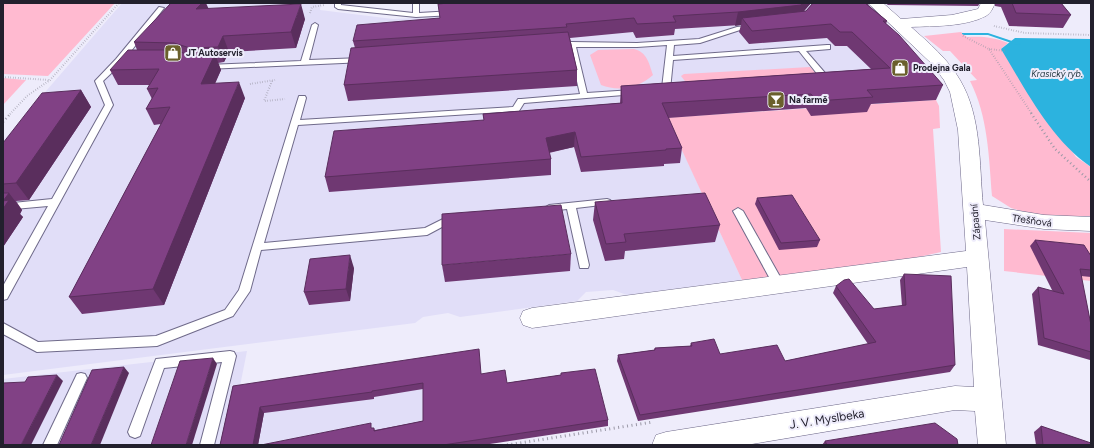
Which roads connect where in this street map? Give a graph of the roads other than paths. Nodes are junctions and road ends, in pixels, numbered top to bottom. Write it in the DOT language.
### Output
graph roads {
  1 [pos="338,3"];
  2 [pos="376,3"];
  3 [pos="416,3"];
  4 [pos="875,3"];
  5 [pos="988,3"];
  6 [pos="161,8"];
  7 [pos="375,12"];
  8 [pos="461,12"];
  9 [pos="416,15"];
  10 [pos="897,23"];
  11 [pos="315,25"];
  12 [pos="762,26"];
  13 [pos="671,43"];
  14 [pos="572,44"];
  15 [pos="549,46"];
  16 [pos="827,47"];
  17 [pos="802,50"];
  18 [pos="669,58"];
  19 [pos="371,59"];
  20 [pos="305,61"];
  21 [pos="196,67"];
  22 [pos="829,83"];
  23 [pos="584,96"];
  24 [pos="302,98"];
  25 [pos="294,123"];
  26 [pos="620,201"];
  27 [pos="54,202"];
  28 [pos="3,206"];
  29 [pos="571,206"];
  30 [pos="540,208"];
  31 [pos="974,210"];
  32 [pos="738,211"];
  33 [pos="463,216"];
  34 [pos="1091,224"];
  35 [pos="257,247"];
  36 [pos="978,257"];
  37 [pos="584,265"];
  38 [pos="779,285"];
  39 [pos="3,296"];
  40 [pos="532,318"];
  41 [pos="3,328"];
  42 [pos="81,378"];
  43 [pos="988,400"];
  44 [pos="135,432"];
  45 [pos="50,445"];
  46 [pos="207,445"];
  47 [pos="666,445"];
  48 [pos="992,445"];
  1 -- 7 [label="lane"];
  2 -- 7 [label="lane"];
  3 -- 9 [label="lane"];
  4 -- 10 [label="street, Západní"];
  5 -- 10 [label="street"];
  6 -- 27 [label="lane"];
  7 -- 9 [label="lane"];
  8 -- 9 [label="lane"];
  10 -- 31 [label="street, Západní"];
  11 -- 20 [label="lane"];
  12 -- 13 [label="lane"];
  13 -- 14 [label="lane"];
  13 -- 18 [label="lane"];
  14 -- 15 [label="lane"];
  14 -- 23 [label="lane"];
  16 -- 17 [label="lane"];
  17 -- 18 [label="lane"];
  17 -- 22 [label="lane"];
  18 -- 23 [label="lane"];
  19 -- 20 [label="lane"];
  20 -- 21 [label="lane"];
  23 -- 25 [label="lane"];
  24 -- 25 [label="lane"];
  25 -- 35 [label="lane"];
  26 -- 29 [label="lane"];
  27 -- 28 [label="lane"];
  27 -- 39 [label="lane"];
  29 -- 30 [label="lane"];
  29 -- 37 [label="lane"];
  31 -- 34 [label="street, Třešňová"];
  31 -- 36 [label="street, Západní"];
  32 -- 38 [label="lane"];
  33 -- 35 [label="lane"];
  35 -- 41 [label="lane"];
  36 -- 38 [label="street"];
  36 -- 43 [label="street, Západní"];
  38 -- 40 [label="street"];
  42 -- 45 [label="lane"];
  43 -- 47 [label="street, J. V. Myslbeka"];
  43 -- 48 [label="street, Západní"];
  44 -- 46 [label="lane"];
}
